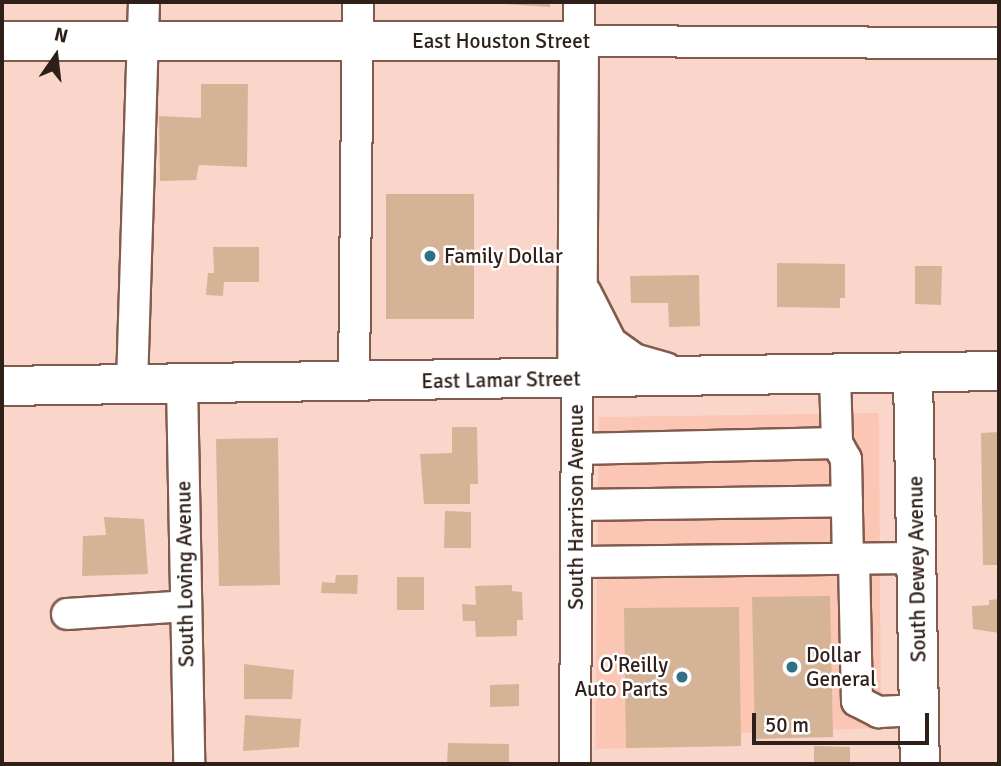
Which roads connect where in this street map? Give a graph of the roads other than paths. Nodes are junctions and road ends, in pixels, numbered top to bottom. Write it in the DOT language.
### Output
graph roads {
  1 [pos="144,2"];
  2 [pos="358,2"];
  3 [pos="579,2"];
  4 [pos="143,40"];
  5 [pos="358,40"];
  6 [pos="2,41"];
  7 [pos="579,41"];
  8 [pos="999,43"];
  9 [pos="578,284"];
  10 [pos="999,371"];
  11 [pos="913,373"];
  12 [pos="835,375"];
  13 [pos="688,378"];
  14 [pos="577,380"];
  15 [pos="354,382"];
  16 [pos="182,383"];
  17 [pos="132,384"];
  18 [pos="2,386"];
  19 [pos="837,443"];
  20 [pos="577,449"];
  21 [pos="847,500"];
  22 [pos="576,505"];
  23 [pos="917,558"];
  24 [pos="851,559"];
  25 [pos="576,562"];
  26 [pos="186,606"];
  27 [pos="67,614"];
  28 [pos="919,710"];
  29 [pos="189,764"];
  30 [pos="575,764"];
  31 [pos="920,764"];
  1 -- 4 [label="street"];
  2 -- 5 [label="street"];
  3 -- 7 [label="street"];
  4 -- 5 [label="main road, East Houston Street"];
  4 -- 6 [label="main road, East Houston Street"];
  4 -- 17 [label="street"];
  5 -- 7 [label="main road, East Houston Street"];
  5 -- 15 [label="street"];
  7 -- 8 [label="street, East Houston Street"];
  7 -- 9 [label="main road, South Harrison Avenue"];
  9 -- 13 [label="main road"];
  9 -- 14 [label="main road, South Harrison Avenue"];
  10 -- 11 [label="main road, East Lamar Street"];
  11 -- 12 [label="main road, East Lamar Street"];
  11 -- 23 [label="main road, South Dewey Avenue"];
  12 -- 13 [label="main road, East Lamar Street"];
  12 -- 19 [label="street"];
  13 -- 14 [label="main road, East Lamar Street"];
  14 -- 15 [label="main road, East Lamar Street"];
  14 -- 20 [label="street, South Harrison Avenue"];
  15 -- 16 [label="main road, East Lamar Street"];
  16 -- 17 [label="main road, East Lamar Street"];
  16 -- 26 [label="street, South Loving Avenue"];
  17 -- 18 [label="main road, East Lamar Street"];
  19 -- 20 [label="street"];
  19 -- 21 [label="street"];
  20 -- 22 [label="street, South Harrison Avenue"];
  21 -- 22 [label="street"];
  21 -- 24 [label="street"];
  22 -- 25 [label="street, South Harrison Avenue"];
  23 -- 24 [label="street"];
  23 -- 28 [label="main road, South Dewey Avenue"];
  24 -- 25 [label="street"];
  24 -- 28 [label="street"];
  25 -- 30 [label="street, South Harrison Avenue"];
  26 -- 27 [label="street"];
  26 -- 29 [label="street, South Loving Avenue"];
  28 -- 31 [label="main road, South Dewey Avenue"];
}
